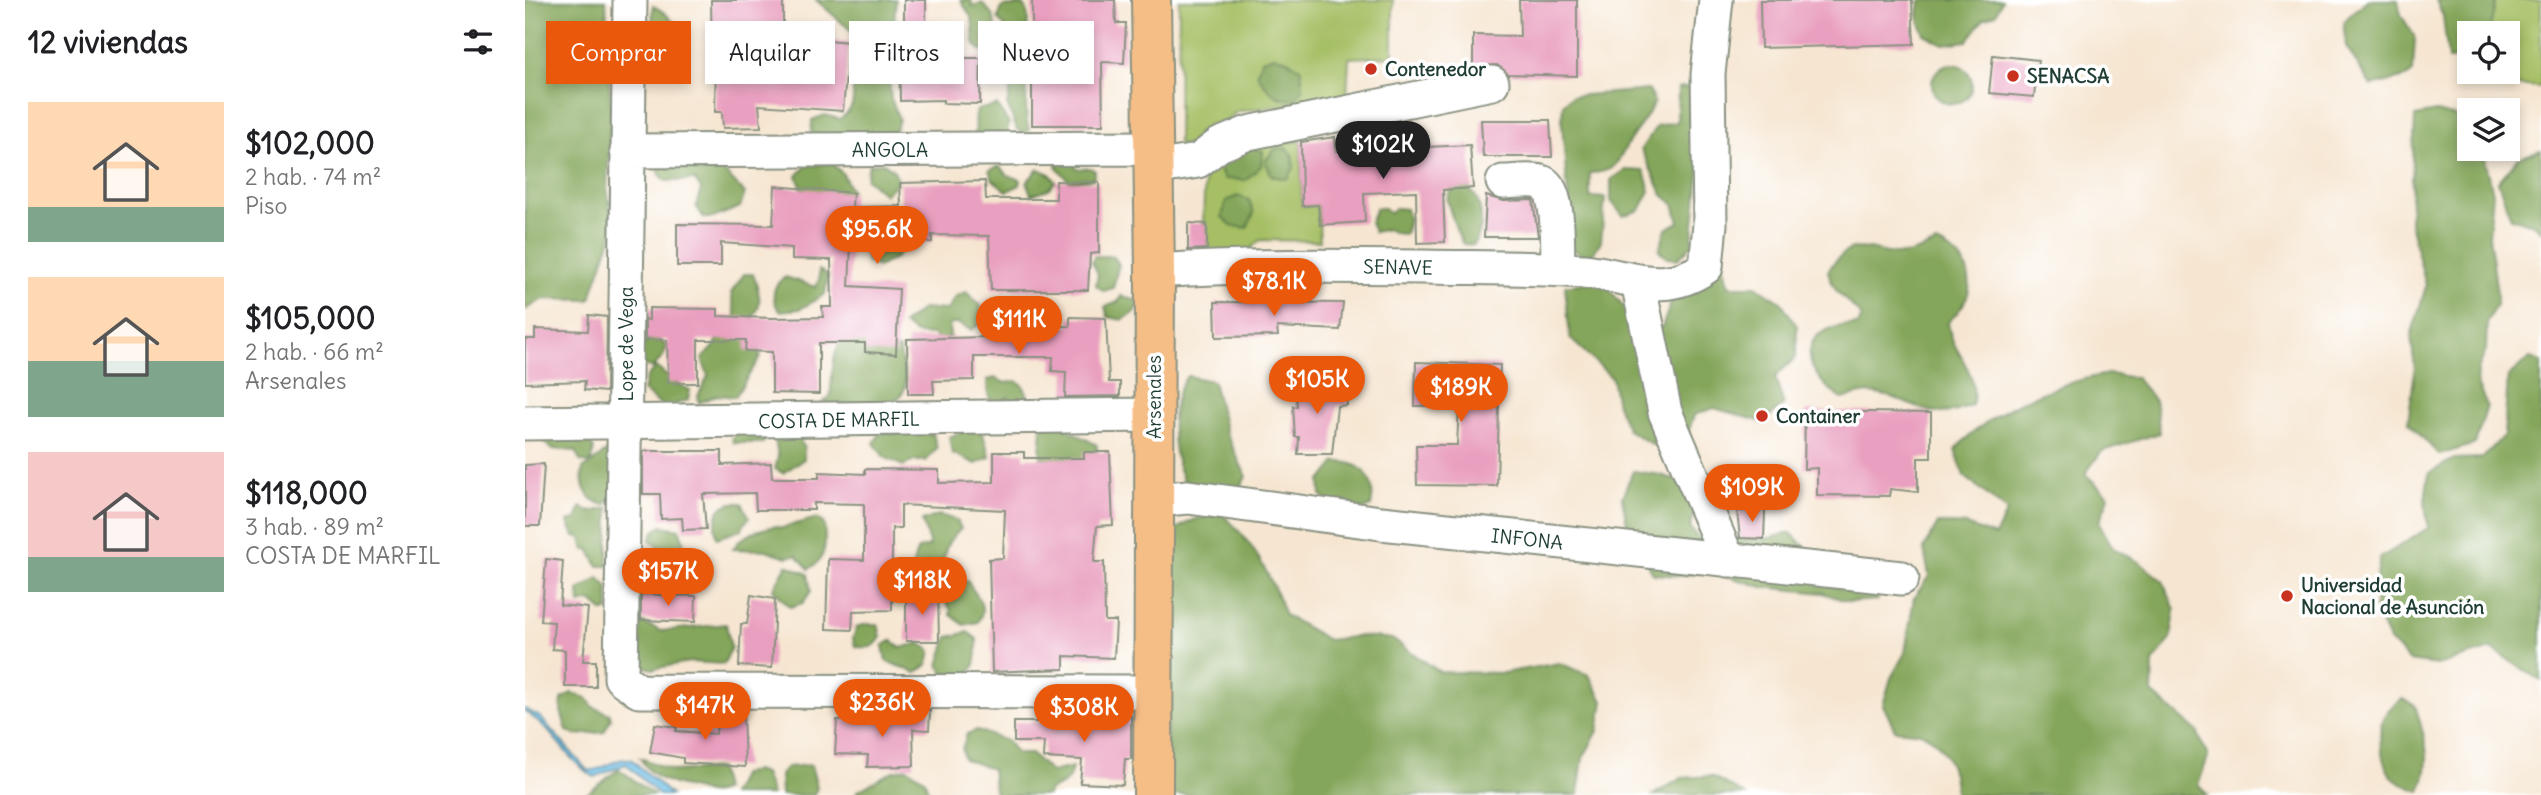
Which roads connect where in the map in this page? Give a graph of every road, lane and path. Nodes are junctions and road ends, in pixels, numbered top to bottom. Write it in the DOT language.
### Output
graph roads {
  1 [pos="630,0"];
  2 [pos="1151,0"];
  3 [pos="1716,0"];
  4 [pos="1492,83"];
  5 [pos="627,151"];
  6 [pos="1152,158"];
  7 [pos="1503,182"];
  8 [pos="1558,269"];
  9 [pos="1155,271"];
  10 [pos="1637,282"];
  11 [pos="1153,415"];
  12 [pos="525,423"];
  13 [pos="626,424"];
  14 [pos="1154,500"];
  15 [pos="1728,560"];
  16 [pos="1902,578"];
  17 [pos="1154,692"];
  18 [pos="1153,795"];
  1 -- 5 [label="street, Lope de Vega"];
  2 -- 6 [label="main road, Arsenales"];
  3 -- 10 [label="street, SENAVE"];
  4 -- 6 [label="street"];
  5 -- 6 [label="street, ANGOLA"];
  5 -- 13 [label="street, Lope de Vega"];
  6 -- 9 [label="main road, Arsenales"];
  7 -- 8 [label="street"];
  8 -- 9 [label="street, SENAVE"];
  8 -- 10 [label="street, SENAVE"];
  9 -- 11 [label="main road, Arsenales"];
  10 -- 15 [label="street"];
  11 -- 13 [label="street, COSTA DE MARFIL"];
  11 -- 14 [label="main road, Arsenales"];
  12 -- 13 [label="street, COSTA DE MARFIL"];
  13 -- 17 [label="street, Lope de Vega"];
  14 -- 15 [label="street, INFONA"];
  14 -- 17 [label="main road, Arsenales"];
  15 -- 16 [label="street, INFONA"];
  17 -- 18 [label="main road, Arsenales"];
}
